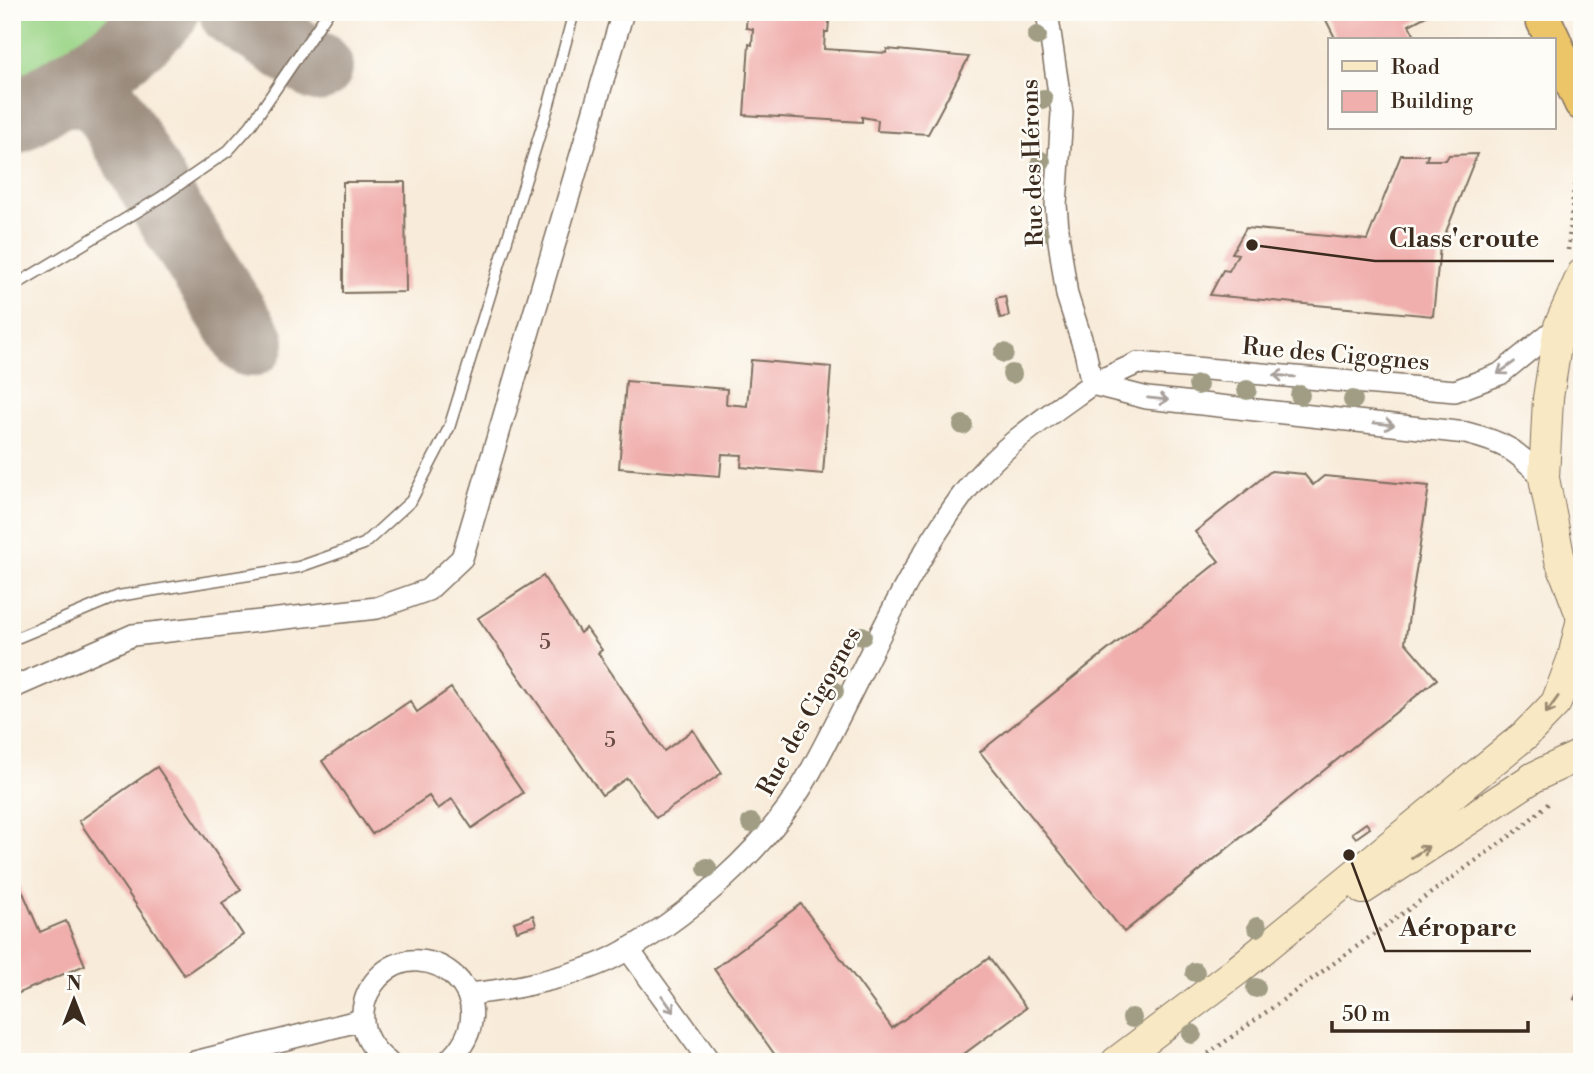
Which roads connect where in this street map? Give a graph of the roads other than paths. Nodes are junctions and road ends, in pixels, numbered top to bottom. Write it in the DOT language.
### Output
graph roads {
  1 [pos="328,12"];
  2 [pos="574,12"];
  3 [pos="623,12"];
  4 [pos="1047,12"];
  5 [pos="1540,12"];
  6 [pos="1552,38"];
  7 [pos="1556,47"];
  8 [pos="1582,103"];
  9 [pos="1582,274"];
  10 [pos="12,287"];
  11 [pos="1559,326"];
  12 [pos="1092,383"];
  13 [pos="1544,478"];
  14 [pos="1582,618"];
  15 [pos="12,640"];
  16 [pos="12,688"];
  17 [pos="1582,754"];
  18 [pos="628,949"];
  19 [pos="1239,969"];
  20 [pos="468,994"];
  21 [pos="362,1020"];
  22 [pos="195,1062"];
  23 [pos="388,1062"];
  24 [pos="447,1062"];
  25 [pos="710,1062"];
  26 [pos="1116,1062"];
  1 -- 10 [label="lane"];
  2 -- 15 [label="lane"];
  3 -- 16 [label="street"];
  4 -- 12 [label="street, Rue des Hérons"];
  5 -- 6 [label="highway"];
  7 -- 8 [label="highway"];
  9 -- 11 [label="main road"];
  11 -- 12 [label="street, Rue des Cigognes, one-way"];
  11 -- 13 [label="main road"];
  12 -- 13 [label="street, one-way"];
  12 -- 18 [label="street, Rue des Cigognes"];
  13 -- 14 [label="main road"];
  14 -- 19 [label="main road, one-way"];
  19 -- 17 [label="main road, one-way"];
  18 -- 20 [label="street, Rue des Cigognes"];
  18 -- 25 [label="street, one-way"];
  19 -- 26 [label="main road"];
  20 -- 21 [label="street"];
  20 -- 24 [label="street"];
  21 -- 22 [label="street"];
  21 -- 23 [label="street"];
}
